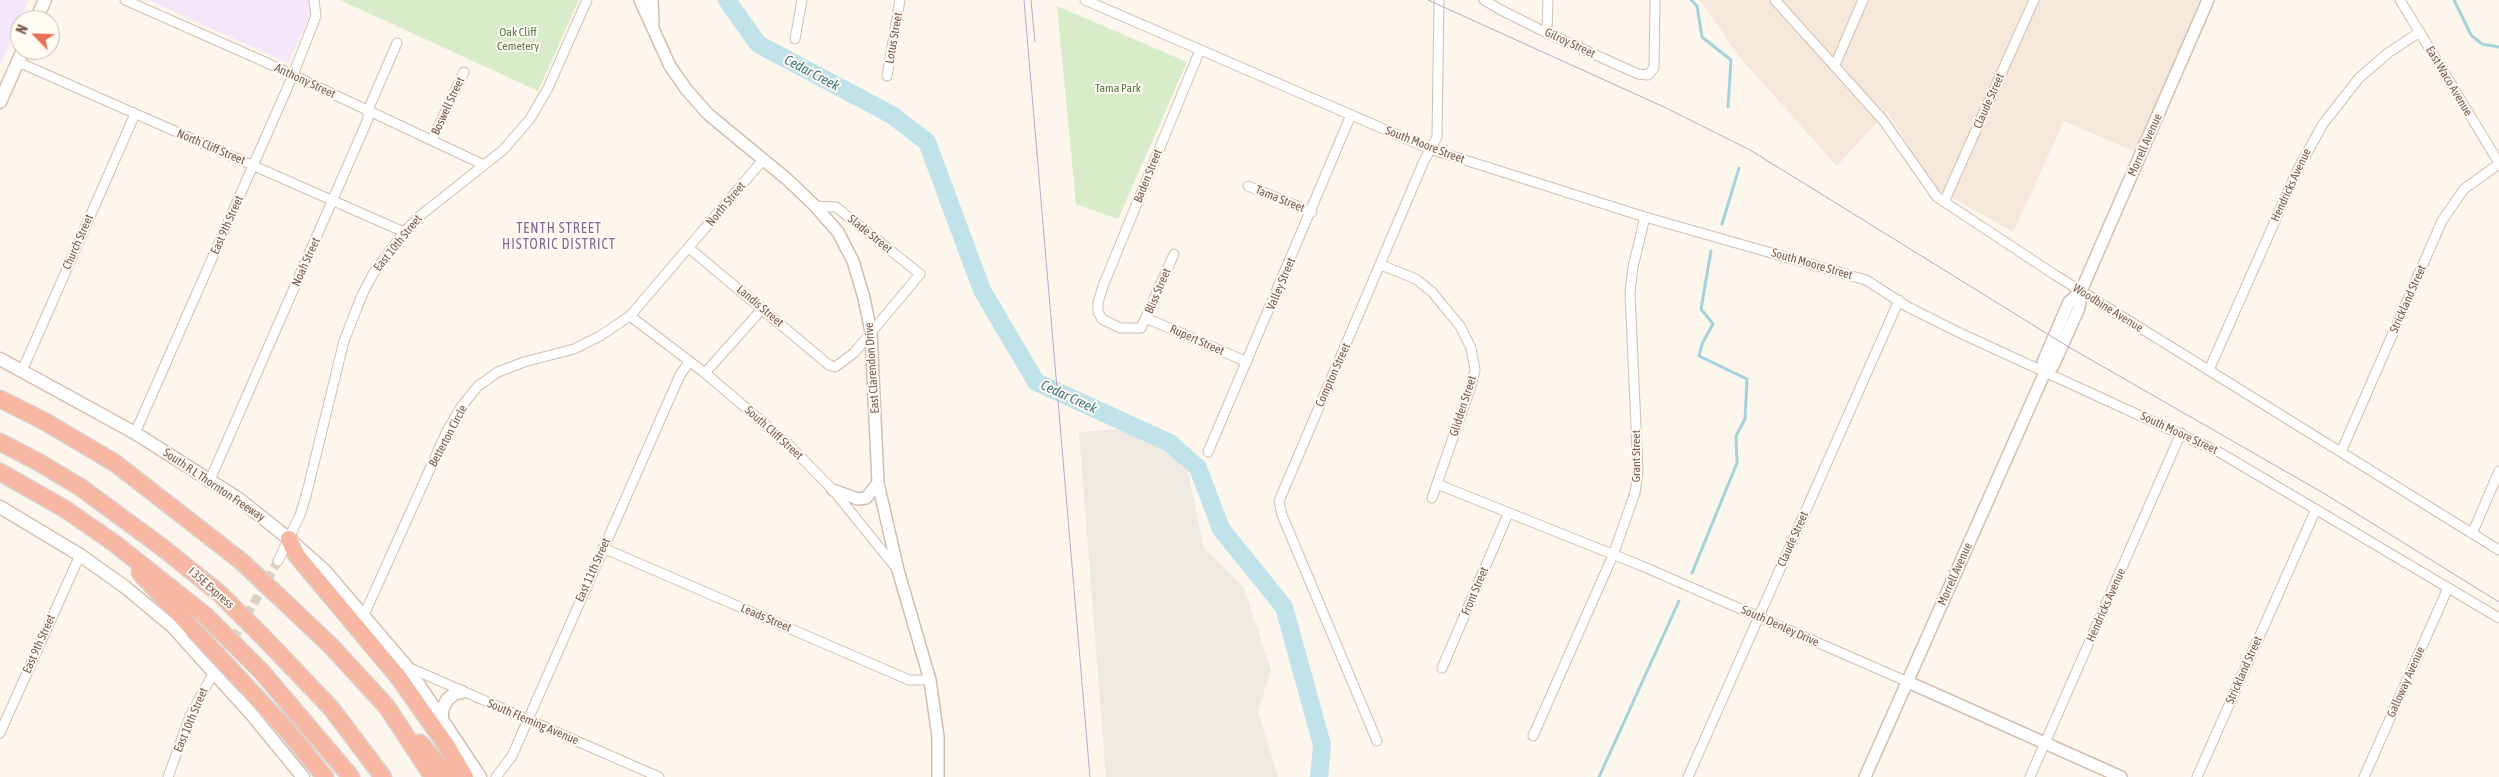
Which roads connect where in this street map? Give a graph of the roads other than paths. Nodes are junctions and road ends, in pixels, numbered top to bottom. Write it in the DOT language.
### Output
graph roads {
  1 [pos="125,0"];
  2 [pos="314,0"];
  3 [pos="587,0"];
  4 [pos="640,0"];
  5 [pos="652,0"];
  6 [pos="802,0"];
  7 [pos="900,0"];
  8 [pos="1085,0"];
  9 [pos="1439,0"];
  10 [pos="1484,0"];
  11 [pos="1548,0"];
  12 [pos="1655,0"];
  13 [pos="1774,0"];
  14 [pos="1863,0"];
  15 [pos="2034,0"];
  16 [pos="2400,0"];
  17 [pos="2206,1"];
  18 [pos="2420,32"];
  19 [pos="654,33"];
  20 [pos="1548,33"];
  21 [pos="795,39"];
  22 [pos="397,42"];
  23 [pos="1200,50"];
  24 [pos="18,60"];
  25 [pos="28,60"];
  26 [pos="1835,65"];
  27 [pos="464,72"];
  28 [pos="292,75"];
  29 [pos="887,76"];
  30 [pos="0,102"];
  31 [pos="368,110"];
  32 [pos="135,114"];
  33 [pos="1351,115"];
  34 [pos="432,140"];
  35 [pos="1430,149"];
  36 [pos="763,160"];
  37 [pos="2499,163"];
  38 [pos="254,165"];
  39 [pos="484,165"];
  40 [pos="1248,186"];
  41 [pos="333,200"];
  42 [pos="1944,202"];
  43 [pos="816,206"];
  44 [pos="1312,212"];
  45 [pos="1645,217"];
  46 [pos="404,232"];
  47 [pos="689,248"];
  48 [pos="1174,254"];
  49 [pos="1381,265"];
  50 [pos="2081,291"];
  51 [pos="1899,300"];
  52 [pos="763,308"];
  53 [pos="630,316"];
  54 [pos="1146,318"];
  55 [pos="1141,328"];
  56 [pos="871,332"];
  57 [pos="0,359"];
  58 [pos="689,362"];
  59 [pos="1247,362"];
  60 [pos="2209,370"];
  61 [pos="22,371"];
  62 [pos="2045,372"];
  63 [pos="705,373"];
  64 [pos="0,389"];
  65 [pos="0,399"];
  66 [pos="135,433"];
  67 [pos="2181,433"];
  68 [pos="0,442"];
  69 [pos="1208,452"];
  70 [pos="2341,452"];
  71 [pos="115,463"];
  72 [pos="2499,471"];
  73 [pos="0,472"];
  74 [pos="210,480"];
  75 [pos="878,483"];
  76 [pos="1437,484"];
  77 [pos="833,490"];
  78 [pos="1432,498"];
  79 [pos="0,507"];
  80 [pos="2316,509"];
  81 [pos="1508,514"];
  82 [pos="2472,534"];
  83 [pos="289,539"];
  84 [pos="114,543"];
  85 [pos="603,548"];
  86 [pos="2499,550"];
  87 [pos="80,555"];
  88 [pos="1613,555"];
  89 [pos="278,561"];
  90 [pos="898,570"];
  91 [pos="2448,588"];
  92 [pos="364,615"];
  93 [pos="1759,617"];
  94 [pos="2499,618"];
  95 [pos="407,667"];
  96 [pos="216,668"];
  97 [pos="1442,668"];
  98 [pos="930,680"];
  99 [pos="1908,682"];
  100 [pos="462,692"];
  101 [pos="387,707"];
  102 [pos="442,719"];
  103 [pos="528,719"];
  104 [pos="0,733"];
  105 [pos="1533,736"];
  106 [pos="1377,742"];
  107 [pos="2046,743"];
  108 [pos="300,776"];
  109 [pos="168,777"];
  110 [pos="325,777"];
  111 [pos="351,777"];
  112 [pos="383,777"];
  113 [pos="433,777"];
  114 [pos="449,777"];
  115 [pos="465,777"];
  116 [pos="480,777"];
  117 [pos="496,777"];
  118 [pos="659,777"];
  119 [pos="938,777"];
  120 [pos="1688,777"];
  121 [pos="1865,777"];
  122 [pos="2030,777"];
  123 [pos="2120,777"];
  124 [pos="2197,777"];
  125 [pos="2364,777"];
  1 -- 28 [label="street, Anthony Street"];
  2 -- 28 [label="street, East 9th Street"];
  3 -- 39 [label="street, East 10th Street"];
  4 -- 19 [label="street, East Clarendon Drive"];
  5 -- 19 [label="street, East Clarendon Drive"];
  6 -- 21 [label="street"];
  7 -- 29 [label="street, Lotus Street"];
  8 -- 23 [label="street, South Moore Street"];
  9 -- 35 [label="street, Compton Street"];
  10 -- 20 [label="street, Gilroy Street"];
  11 -- 20 [label="street"];
  12 -- 20 [label="street, Gilroy Street"];
  13 -- 26 [label="street, Woodbine Avenue"];
  14 -- 26 [label="street"];
  15 -- 42 [label="street, Claude Street"];
  16 -- 18 [label="street, East Waco Avenue"];
  17 -- 50 [label="street, Morrell Avenue"];
  18 -- 37 [label="street, East Waco Avenue"];
  18 -- 60 [label="street, Hendricks Avenue"];
  19 -- 36 [label="street, East Clarendon Drive"];
  22 -- 31 [label="street, Noah Street"];
  23 -- 33 [label="street, South Moore Street"];
  23 -- 55 [label="street, Baden Street"];
  24 -- 30 [label="main road"];
  25 -- 32 [label="street, North Cliff Street"];
  26 -- 42 [label="street, Woodbine Avenue"];
  27 -- 34 [label="street, Boswell Street"];
  28 -- 31 [label="street, Anthony Street"];
  28 -- 38 [label="street, East 9th Street"];
  31 -- 34 [label="street, Anthony Street"];
  31 -- 41 [label="street, Noah Street"];
  32 -- 38 [label="street, North Cliff Street"];
  32 -- 61 [label="street, Church Street"];
  33 -- 35 [label="street, South Moore Street"];
  33 -- 44 [label="street, Valley Street"];
  34 -- 39 [label="street, Anthony Street"];
  35 -- 45 [label="street, South Moore Street"];
  35 -- 49 [label="street, Compton Street"];
  36 -- 43 [label="street, East Clarendon Drive"];
  36 -- 47 [label="street, North Street"];
  37 -- 70 [label="street, Strickland Street"];
  38 -- 41 [label="street, North Cliff Street"];
  38 -- 66 [label="street, East 9th Street"];
  39 -- 46 [label="street, East 10th Street"];
  40 -- 44 [label="street, Tama Street"];
  41 -- 46 [label="street, North Cliff Street"];
  41 -- 74 [label="street, Noah Street"];
  42 -- 50 [label="street, Woodbine Avenue"];
  43 -- 56 [label="street, East Clarendon Drive"];
  43 -- 56 [label="street, Slade Street"];
  44 -- 59 [label="street, Valley Street"];
  45 -- 51 [label="street, South Moore Street"];
  45 -- 88 [label="street, Grant Street"];
  46 -- 83 [label="street, East 10th Street"];
  47 -- 52 [label="street, Landis Street"];
  47 -- 53 [label="street, Betterton Circle"];
  48 -- 54 [label="street, Bliss Street"];
  49 -- 76 [label="street, Glidden Street"];
  49 -- 106 [label="street, Compton Street"];
  50 -- 60 [label="street, Woodbine Avenue"];
  50 -- 62 [label="street, Morrell Avenue"];
  51 -- 62 [label="street, South Moore Street"];
  51 -- 93 [label="street, Claude Street"];
  52 -- 56 [label="street, Landis Street"];
  52 -- 63 [label="street"];
  53 -- 58 [label="street, South Cliff Street"];
  53 -- 92 [label="street, Betterton Circle"];
  54 -- 55 [label="street, Bliss Street"];
  54 -- 59 [label="street, Rupert Street"];
  56 -- 75 [label="street, East Clarendon Drive"];
  57 -- 61 [label="main road, South R L Thornton Freeway"];
  58 -- 63 [label="street, South Cliff Street"];
  58 -- 85 [label="street, East 11th Street"];
  59 -- 69 [label="street, Valley Street"];
  60 -- 70 [label="street, Woodbine Avenue"];
  61 -- 66 [label="main road, South R L Thornton Freeway"];
  62 -- 67 [label="street, South Moore Street"];
  62 -- 99 [label="street, Morrell Avenue"];
  63 -- 77 [label="street, South Cliff Street"];
  64 -- 71 [label="highway"];
  65 -- 71 [label="highway"];
  66 -- 74 [label="main road, South R L Thornton Freeway"];
  67 -- 80 [label="street, South Moore Street"];
  67 -- 107 [label="street, Hendricks Avenue"];
  68 -- 112 [label="highway, I 35E Express, bridge"];
  70 -- 82 [label="street, Woodbine Avenue"];
  71 -- 101 [label="highway, bridge"];
  72 -- 82 [label="street"];
  73 -- 84 [label="highway"];
  74 -- 83 [label="main road, South R L Thornton Freeway"];
  75 -- 77 [label="street"];
  75 -- 90 [label="street, East Clarendon Drive"];
  76 -- 78 [label="street, Glidden Street"];
  76 -- 81 [label="street, South Denley Drive"];
  77 -- 90 [label="street, South Cliff Street"];
  79 -- 87 [label="main road"];
  80 -- 91 [label="street, South Moore Street"];
  80 -- 124 [label="street, Strickland Street"];
  81 -- 88 [label="street, South Denley Drive"];
  81 -- 97 [label="street, Front Street"];
  82 -- 86 [label="street, Woodbine Avenue"];
  83 -- 89 [label="street, East 10th Street"];
  83 -- 92 [label="main road, South R L Thornton Freeway"];
  83 -- 115 [label="highway"];
  84 -- 110 [label="highway, bridge"];
  84 -- 111 [label="highway, bridge"];
  85 -- 98 [label="street, Leads Street"];
  85 -- 103 [label="street, East 11th Street"];
  87 -- 96 [label="main road"];
  87 -- 104 [label="street, East 9th Street"];
  88 -- 93 [label="street, South Denley Drive"];
  88 -- 105 [label="street, Grant Street"];
  90 -- 98 [label="street, East Clarendon Drive"];
  91 -- 94 [label="street, South Moore Street"];
  91 -- 125 [label="street, Galloway Avenue"];
  92 -- 95 [label="main road, South R L Thornton Freeway"];
  93 -- 99 [label="street, South Denley Drive"];
  93 -- 120 [label="street, Claude Street"];
  95 -- 100 [label="street, South Fleming Avenue"];
  95 -- 102 [label="main road, South R L Thornton Freeway"];
  96 -- 108 [label="main road"];
  96 -- 109 [label="street, East 10th Street"];
  98 -- 119 [label="street, East Clarendon Drive"];
  99 -- 107 [label="street, South Denley Drive"];
  99 -- 121 [label="street, Morrell Avenue"];
  100 -- 102 [label="main road"];
  100 -- 103 [label="street, South Fleming Avenue"];
  101 -- 113 [label="highway"];
  101 -- 114 [label="highway"];
  102 -- 116 [label="main road, South R L Thornton Freeway"];
  103 -- 117 [label="street, East 11th Street"];
  103 -- 118 [label="street, South Fleming Avenue"];
  107 -- 122 [label="street, Hendricks Avenue"];
  107 -- 123 [label="street, South Denley Drive"];
}
